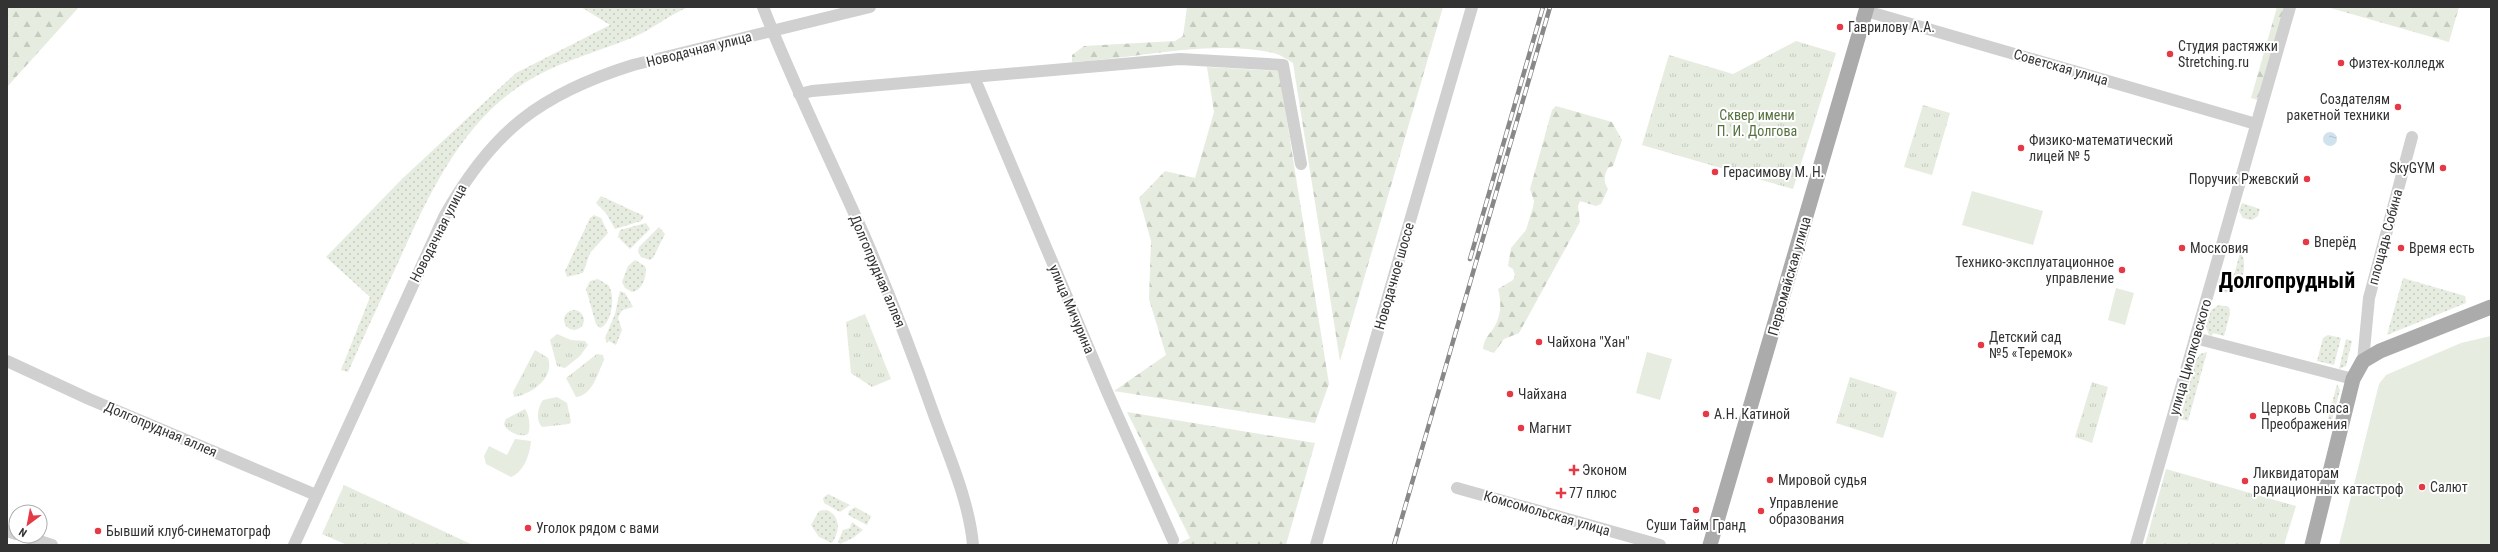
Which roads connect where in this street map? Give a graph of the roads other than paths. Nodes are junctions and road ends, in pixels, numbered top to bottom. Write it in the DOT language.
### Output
graph roads {
  1 [pos="763,7"];
  2 [pos="870,7"];
  3 [pos="1472,7"];
  4 [pos="2290,7"];
  5 [pos="1867,9"];
  6 [pos="772,31"];
  7 [pos="974,77"];
  8 [pos="799,94"];
  9 [pos="2256,124"];
  10 [pos="2412,137"];
  11 [pos="1301,164"];
  12 [pos="2491,307"];
  13 [pos="2195,338"];
  14 [pos="7,361"];
  15 [pos="2363,361"];
  16 [pos="2352,379"];
  17 [pos="1457,488"];
  18 [pos="316,495"];
  19 [pos="1173,540"];
  20 [pos="973,544"];
  21 [pos="294,545"];
  22 [pos="1316,545"];
  23 [pos="1660,545"];
  24 [pos="1710,545"];
  25 [pos="2136,545"];
  26 [pos="2312,545"];
  1 -- 6 [label="street, Долгопрудная аллея"];
  2 -- 6 [label="street, Новодачная улица"];
  3 -- 22 [label="street, Новодачное шоссе"];
  4 -- 9 [label="street, улица Циолковского"];
  5 -- 9 [label="street, Советская улица"];
  5 -- 24 [label="main road, Первомайская улица"];
  6 -- 8 [label="street, Долгопрудная аллея"];
  6 -- 18 [label="street, Новодачная улица"];
  7 -- 8 [label="street"];
  7 -- 11 [label="street"];
  7 -- 19 [label="street, улица Мичурина"];
  8 -- 20 [label="street, Долгопрудная аллея"];
  9 -- 13 [label="street, улица Циолковского"];
  10 -- 15 [label="street, площадь Собина"];
  12 -- 15 [label="main road"];
  13 -- 16 [label="street"];
  13 -- 25 [label="street, улица Циолковского"];
  14 -- 18 [label="street, Долгопрудная аллея"];
  15 -- 16 [label="main road"];
  16 -- 26 [label="main road"];
  17 -- 23 [label="street, Комсомольская улица"];
  18 -- 21 [label="street, Новодачная улица"];
}
